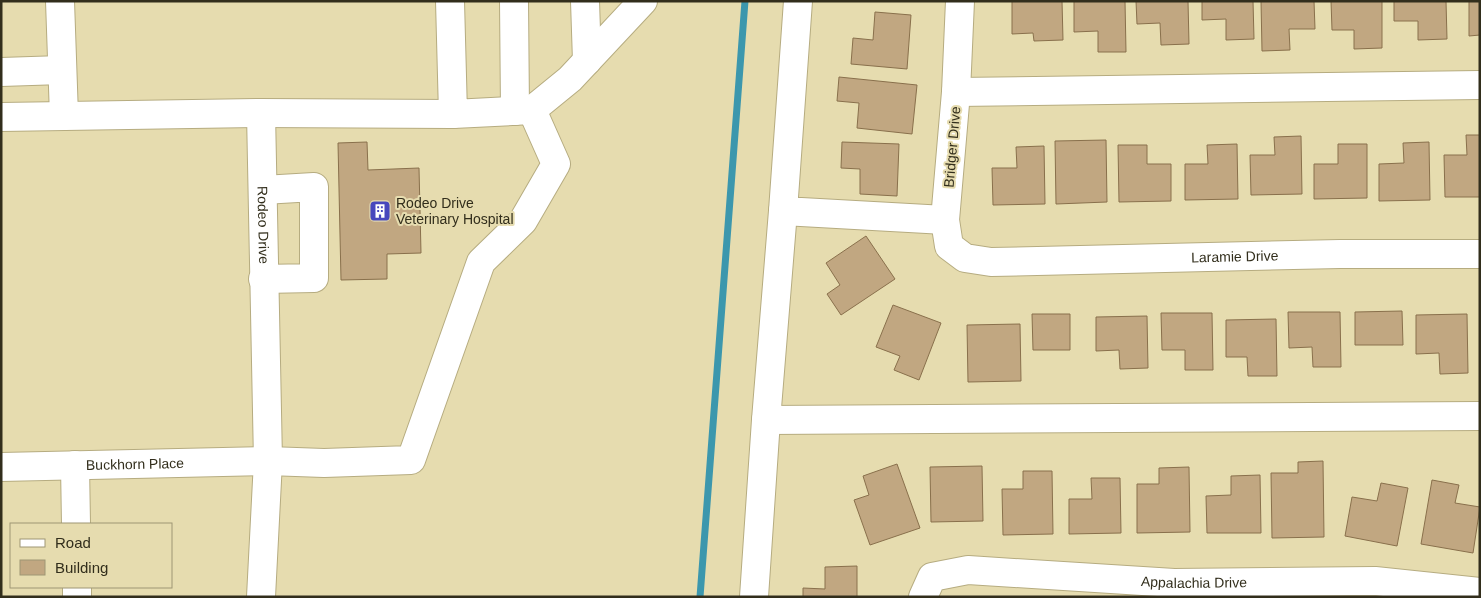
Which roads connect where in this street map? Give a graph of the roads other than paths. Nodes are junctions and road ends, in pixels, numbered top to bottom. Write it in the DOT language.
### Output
graph roads {
  1 [pos="60,1"];
  2 [pos="450,1"];
  3 [pos="514,1"];
  4 [pos="585,1"];
  5 [pos="643,1"];
  6 [pos="798,1"];
  7 [pos="960,1"];
  8 [pos="587,61"];
  9 [pos="62,70"];
  10 [pos="1,72"];
  11 [pos="1480,85"];
  12 [pos="956,92"];
  13 [pos="524,111"];
  14 [pos="261,113"];
  15 [pos="453,114"];
  16 [pos="64,116"];
  17 [pos="1,117"];
  18 [pos="263,190"];
  19 [pos="783,211"];
  20 [pos="945,220"];
  21 [pos="1480,254"];
  22 [pos="991,262"];
  23 [pos="263,279"];
  24 [pos="1480,416"];
  25 [pos="766,420"];
  26 [pos="268,461"];
  27 [pos="75,465"];
  28 [pos="1,467"];
  29 [pos="76,523"];
  30 [pos="1480,592"];
  31 [pos="261,597"];
  32 [pos="754,597"];
  33 [pos="923,597"];
  1 -- 9 [label="street"];
  2 -- 15 [label="street"];
  3 -- 13 [label="street"];
  4 -- 8 [label="street"];
  5 -- 8 [label="street"];
  6 -- 19 [label="street"];
  7 -- 12 [label="street, Bridger Drive"];
  8 -- 13 [label="street"];
  9 -- 10 [label="street"];
  9 -- 16 [label="street"];
  11 -- 12 [label="street"];
  12 -- 20 [label="street, Bridger Drive"];
  13 -- 15 [label="street"];
  13 -- 26 [label="street, Buckhorn Place"];
  14 -- 15 [label="street"];
  14 -- 16 [label="street"];
  14 -- 18 [label="street, Rodeo Drive"];
  16 -- 17 [label="street"];
  18 -- 23 [label="street, Rodeo Drive"];
  18 -- 23 [label="street"];
  19 -- 20 [label="street"];
  19 -- 25 [label="street"];
  20 -- 22 [label="street, Bridger Drive"];
  21 -- 22 [label="street, Laramie Drive"];
  23 -- 26 [label="street, Rodeo Drive"];
  24 -- 25 [label="street"];
  25 -- 32 [label="street"];
  26 -- 27 [label="street, Buckhorn Place"];
  26 -- 31 [label="street, Rodeo Drive"];
  27 -- 28 [label="street, Buckhorn Place"];
  27 -- 29 [label="street"];
  30 -- 33 [label="street, Appalachia Drive"];
}
